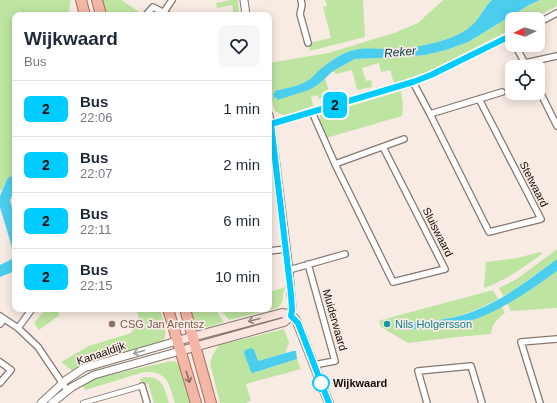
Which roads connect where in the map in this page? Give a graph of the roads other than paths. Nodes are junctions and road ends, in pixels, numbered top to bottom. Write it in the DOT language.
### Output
graph roads {
  1 [pos="97,0"];
  2 [pos="172,0"];
  3 [pos="244,0"];
  4 [pos="300,0"];
  5 [pos="77,1"];
  6 [pos="83,12"];
  7 [pos="100,12"];
  8 [pos="149,12"];
  9 [pos="162,12"];
  10 [pos="167,12"];
  11 [pos="246,12"];
  12 [pos="557,13"];
  13 [pos="545,19"];
  14 [pos="505,40"];
  15 [pos="308,43"];
  16 [pos="557,56"];
  17 [pos="543,60"];
  18 [pos="413,82"];
  19 [pos="502,92"];
  20 [pos="479,99"];
  21 [pos="544,100"];
  22 [pos="312,112"];
  23 [pos="430,114"];
  24 [pos="272,124"];
  25 [pos="557,126"];
  26 [pos="404,139"];
  27 [pos="272,144"];
  28 [pos="383,147"];
  29 [pos="335,164"];
  30 [pos="273,165"];
  31 [pos="286,249"];
  32 [pos="272,251"];
  33 [pos="345,254"];
  34 [pos="308,264"];
  35 [pos="289,270"];
  36 [pos="30,312"];
  37 [pos="169,312"];
  38 [pos="186,312"];
  39 [pos="291,316"];
  40 [pos="1,319"];
  41 [pos="18,328"];
  42 [pos="557,339"];
  43 [pos="194,341"];
  44 [pos="178,346"];
  45 [pos="0,362"];
  46 [pos="314,367"];
  47 [pos="62,383"];
  48 [pos="0,384"];
  49 [pos="142,386"];
  50 [pos="67,390"];
  51 [pos="41,403"];
  52 [pos="52,403"];
  53 [pos="83,403"];
  54 [pos="147,403"];
  55 [pos="196,403"];
  56 [pos="211,403"];
  57 [pos="329,403"];
  58 [pos="427,403"];
  59 [pos="482,403"];
  60 [pos="540,403"];
  1 -- 7 [label="highway"];
  2 -- 10 [label="street"];
  3 -- 11 [label="street"];
  4 -- 15 [label="street"];
  5 -- 6 [label="highway"];
  8 -- 9 [label="street"];
  12 -- 13 [label="street"];
  14 -- 18 [label="street"];
  16 -- 17 [label="street"];
  18 -- 22 [label="street"];
  18 -- 23 [label="street, Stetwaard"];
  19 -- 20 [label="street"];
  20 -- 23 [label="street"];
  20 -- 23 [label="street, Stetwaard"];
  21 -- 25 [label="street"];
  22 -- 24 [label="street"];
  22 -- 29 [label="street, Sluiswaard"];
  26 -- 28 [label="street"];
  27 -- 30 [label="street"];
  28 -- 29 [label="street"];
  28 -- 29 [label="street, Sluiswaard"];
  30 -- 31 [label="street"];
  31 -- 32 [label="street"];
  31 -- 35 [label="street"];
  33 -- 34 [label="street"];
  34 -- 35 [label="street"];
  34 -- 46 [label="street, Muiderwaard"];
  35 -- 39 [label="street"];
  36 -- 41 [label="street"];
  37 -- 44 [label="highway"];
  38 -- 43 [label="highway"];
  39 -- 43 [label="main road"];
  39 -- 46 [label="main road"];
  40 -- 41 [label="street"];
  41 -- 47 [label="street"];
  42 -- 60 [label="street"];
  43 -- 44 [label="main road"];
  43 -- 56 [label="highway"];
  44 -- 47 [label="street, Kanaaldijk, one-way"];
  44 -- 50 [label="street, Kanaaldijk"];
  44 -- 55 [label="highway, one-way"];
  45 -- 48 [label="street"];
  46 -- 57 [label="main road"];
  47 -- 50 [label="street"];
  47 -- 51 [label="street, Kanaaldijk"];
  49 -- 53 [label="street"];
  49 -- 54 [label="street"];
  50 -- 52 [label="street, Kanaaldijk"];
  58 -- 59 [label="street"];
}
